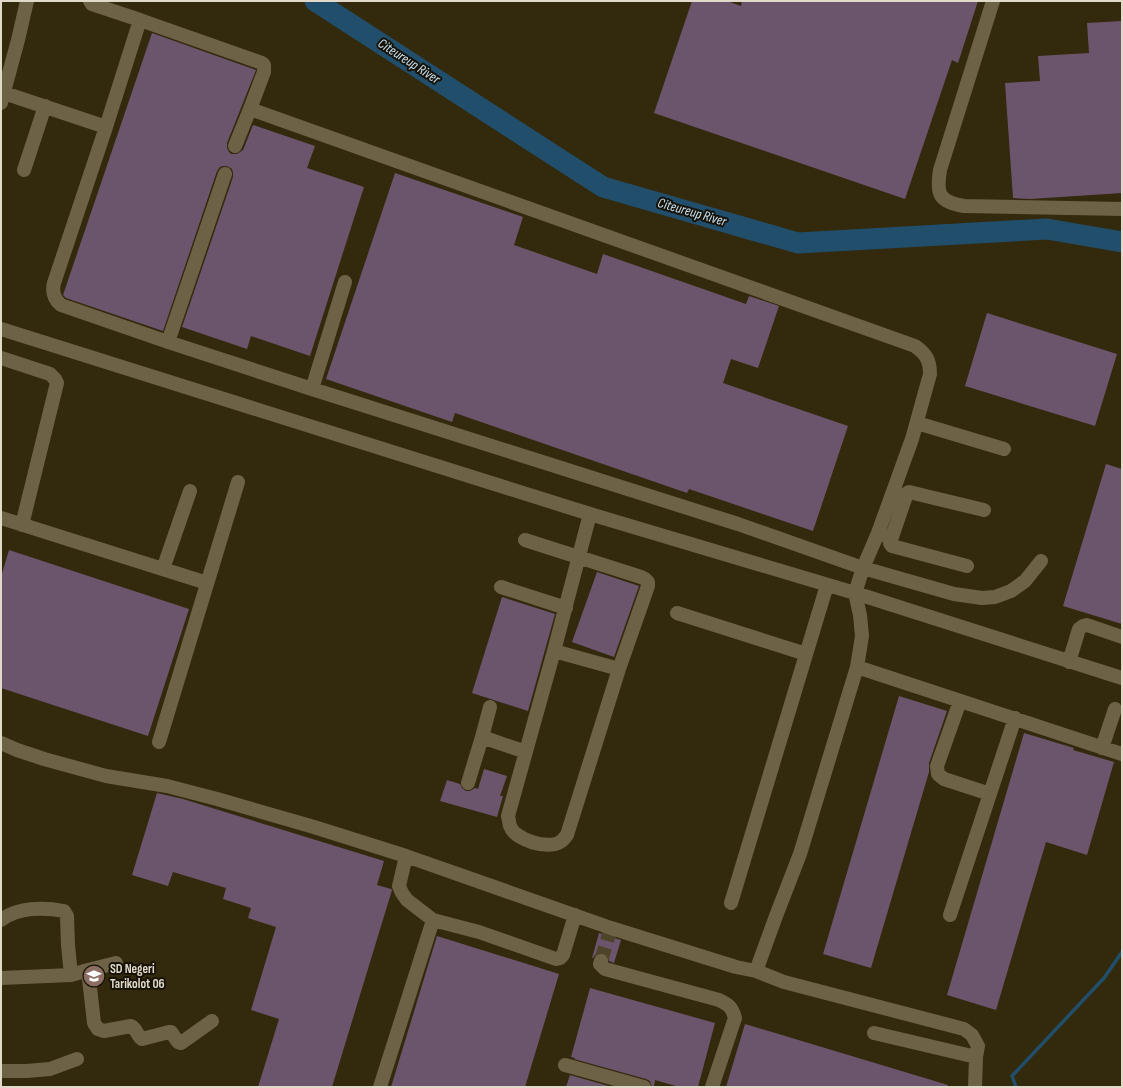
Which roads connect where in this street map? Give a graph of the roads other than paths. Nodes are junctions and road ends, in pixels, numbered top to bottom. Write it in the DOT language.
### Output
graph roads {
  1 [pos="27,1"];
  2 [pos="90,1"];
  3 [pos="993,1"];
  4 [pos="140,20"];
  5 [pos="3,98"];
  6 [pos="45,106"];
  7 [pos="250,109"];
  8 [pos="106,127"];
  9 [pos="235,146"];
  10 [pos="24,170"];
  11 [pos="225,174"];
  12 [pos="1122,209"];
  13 [pos="345,282"];
  14 [pos="1,329"];
  15 [pos="168,342"];
  16 [pos="1,358"];
  17 [pos="312,389"];
  18 [pos="917,423"];
  19 [pos="1004,449"];
  20 [pos="238,482"];
  21 [pos="190,491"];
  22 [pos="984,510"];
  23 [pos="590,514"];
  24 [pos="1,518"];
  25 [pos="22,524"];
  26 [pos="878,533"];
  27 [pos="892,537"];
  28 [pos="525,540"];
  29 [pos="578,557"];
  30 [pos="1041,561"];
  31 [pos="967,566"];
  32 [pos="863,568"];
  33 [pos="163,569"];
  34 [pos="207,583"];
  35 [pos="827,585"];
  36 [pos="501,587"];
  37 [pos="855,593"];
  38 [pos="566,608"];
  39 [pos="677,613"];
  40 [pos="1122,636"];
  41 [pos="554,651"];
  42 [pos="806,654"];
  43 [pos="1069,662"];
  44 [pos="857,667"];
  45 [pos="619,670"];
  46 [pos="1122,678"];
  47 [pos="960,701"];
  48 [pos="490,707"];
  49 [pos="1115,709"];
  50 [pos="1014,718"];
  51 [pos="482,737"];
  52 [pos="159,742"];
  53 [pos="1,743"];
  54 [pos="1102,748"];
  55 [pos="526,752"];
  56 [pos="1122,754"];
  57 [pos="468,783"];
  58 [pos="990,794"];
  59 [pos="406,856"];
  60 [pos="731,903"];
  61 [pos="576,915"];
  62 [pos="950,915"];
  63 [pos="1,920"];
  64 [pos="433,920"];
  65 [pos="601,961"];
  66 [pos="116,963"];
  67 [pos="88,970"];
  68 [pos="756,971"];
  69 [pos="71,975"];
  70 [pos="1,978"];
  71 [pos="212,1021"];
  72 [pos="874,1033"];
  73 [pos="976,1057"];
  74 [pos="77,1059"];
  75 [pos="565,1065"];
  76 [pos="1,1072"];
  77 [pos="380,1087"];
  78 [pos="644,1087"];
  79 [pos="712,1087"];
  80 [pos="975,1087"];
  1 -- 5 [label="street"];
  2 -- 4 [label="street"];
  3 -- 12 [label="street"];
  4 -- 7 [label="street"];
  4 -- 8 [label="street"];
  5 -- 6 [label="street"];
  6 -- 8 [label="street"];
  6 -- 10 [label="street"];
  7 -- 9 [label="street"];
  7 -- 18 [label="street"];
  8 -- 15 [label="street"];
  11 -- 15 [label="street"];
  13 -- 17 [label="street"];
  14 -- 23 [label="street"];
  15 -- 17 [label="street"];
  16 -- 25 [label="street"];
  17 -- 32 [label="street"];
  18 -- 19 [label="street"];
  18 -- 26 [label="street"];
  20 -- 34 [label="street"];
  21 -- 33 [label="street"];
  22 -- 27 [label="street"];
  23 -- 29 [label="street"];
  23 -- 35 [label="street"];
  24 -- 25 [label="street"];
  25 -- 33 [label="street"];
  26 -- 27 [label="street"];
  26 -- 32 [label="street"];
  27 -- 31 [label="street"];
  28 -- 29 [label="street"];
  29 -- 38 [label="street"];
  29 -- 45 [label="street"];
  30 -- 32 [label="street"];
  32 -- 37 [label="street"];
  33 -- 34 [label="street"];
  34 -- 52 [label="street"];
  35 -- 37 [label="street"];
  35 -- 42 [label="street"];
  36 -- 38 [label="street"];
  37 -- 43 [label="street"];
  37 -- 44 [label="street"];
  38 -- 41 [label="street"];
  39 -- 42 [label="street"];
  40 -- 43 [label="street"];
  41 -- 45 [label="street"];
  41 -- 55 [label="street"];
  42 -- 60 [label="street"];
  43 -- 46 [label="street"];
  44 -- 47 [label="street"];
  44 -- 68 [label="street"];
  45 -- 55 [label="street"];
  47 -- 50 [label="street"];
  47 -- 58 [label="street"];
  48 -- 51 [label="street"];
  49 -- 54 [label="street"];
  50 -- 54 [label="street"];
  50 -- 58 [label="street"];
  51 -- 55 [label="street"];
  51 -- 57 [label="street"];
  53 -- 59 [label="street"];
  54 -- 56 [label="street"];
  58 -- 62 [label="street"];
  59 -- 61 [label="street"];
  59 -- 64 [label="street"];
  61 -- 64 [label="street"];
  61 -- 68 [label="street"];
  63 -- 69 [label="street"];
  64 -- 77 [label="street"];
  65 -- 79 [label="street"];
  66 -- 67 [label="street"];
  67 -- 69 [label="street"];
  67 -- 71 [label="street"];
  68 -- 73 [label="street"];
  69 -- 70 [label="street"];
  72 -- 73 [label="street"];
  73 -- 80 [label="street"];
  74 -- 76 [label="street"];
  75 -- 78 [label="street"];
}
